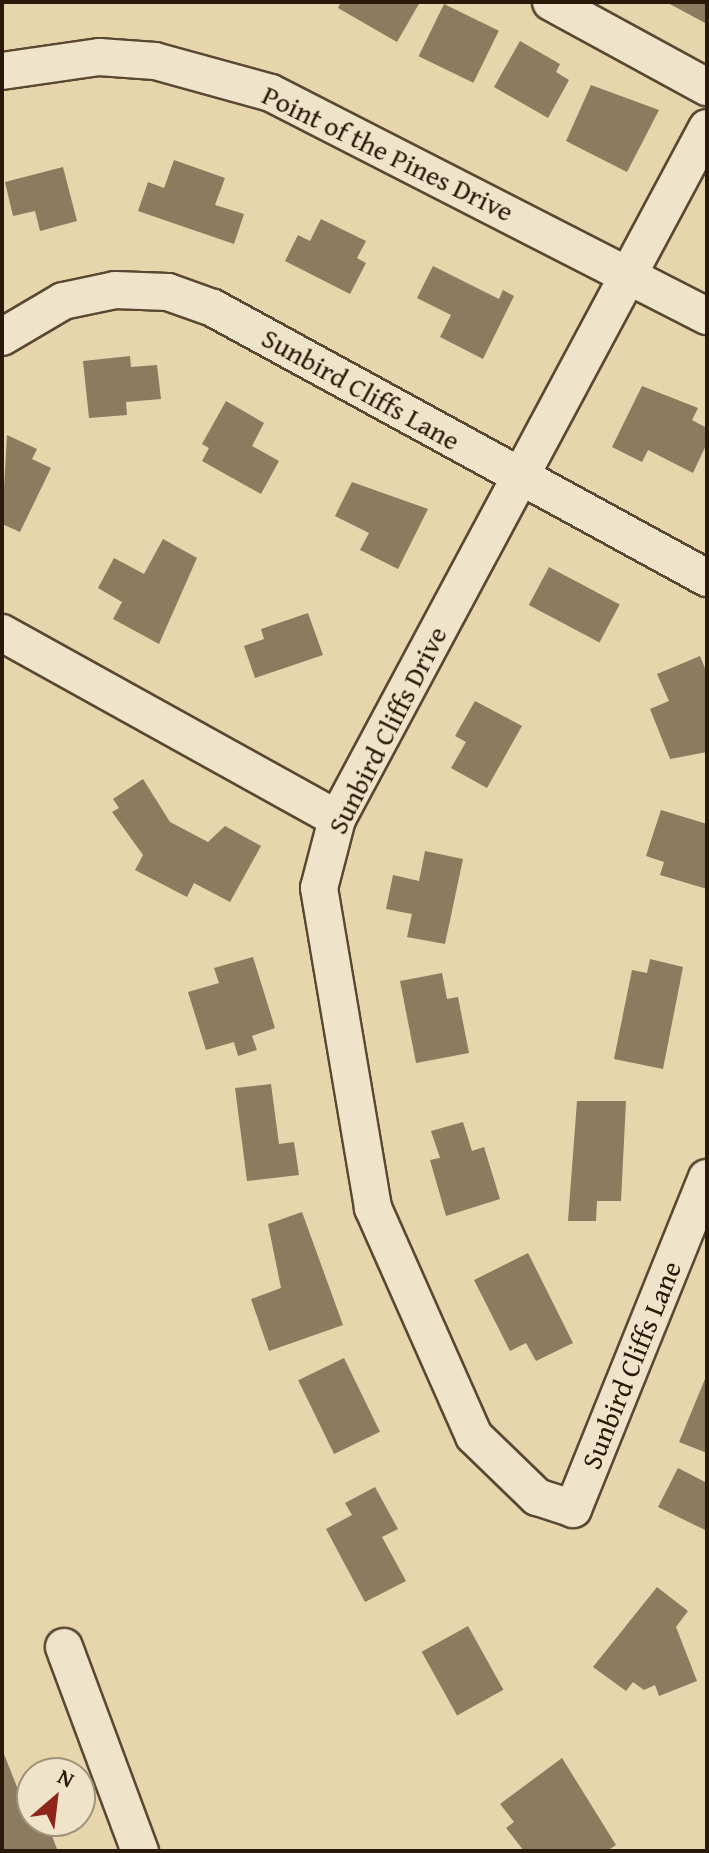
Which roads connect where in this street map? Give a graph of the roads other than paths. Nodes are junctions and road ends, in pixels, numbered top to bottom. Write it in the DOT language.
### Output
graph roads {
  1 [pos="551,2"];
  2 [pos="2,71"];
  3 [pos="707,87"];
  4 [pos="707,128"];
  5 [pos="629,274"];
  6 [pos="707,316"];
  7 [pos="2,337"];
  8 [pos="520,476"];
  9 [pos="707,578"];
  10 [pos="2,633"];
  11 [pos="337,819"];
  12 [pos="707,1178"];
  13 [pos="573,1509"];
  14 [pos="64,1647"];
  15 [pos="140,1851"];
  1 -- 3 [label="street"];
  2 -- 5 [label="street, Point of the Pines Drive"];
  4 -- 5 [label="street, Sunbird Cliffs Drive"];
  5 -- 6 [label="street, Point of the Pines Drive"];
  5 -- 8 [label="street, Sunbird Cliffs Drive"];
  7 -- 8 [label="street, Sunbird Cliffs Lane"];
  8 -- 9 [label="street, Sunbird Cliffs Lane"];
  8 -- 11 [label="street, Sunbird Cliffs Drive"];
  10 -- 11 [label="street"];
  11 -- 13 [label="street, Sunbird Cliffs Drive"];
  12 -- 13 [label="street, Sunbird Cliffs Lane"];
  14 -- 15 [label="street"];
}
